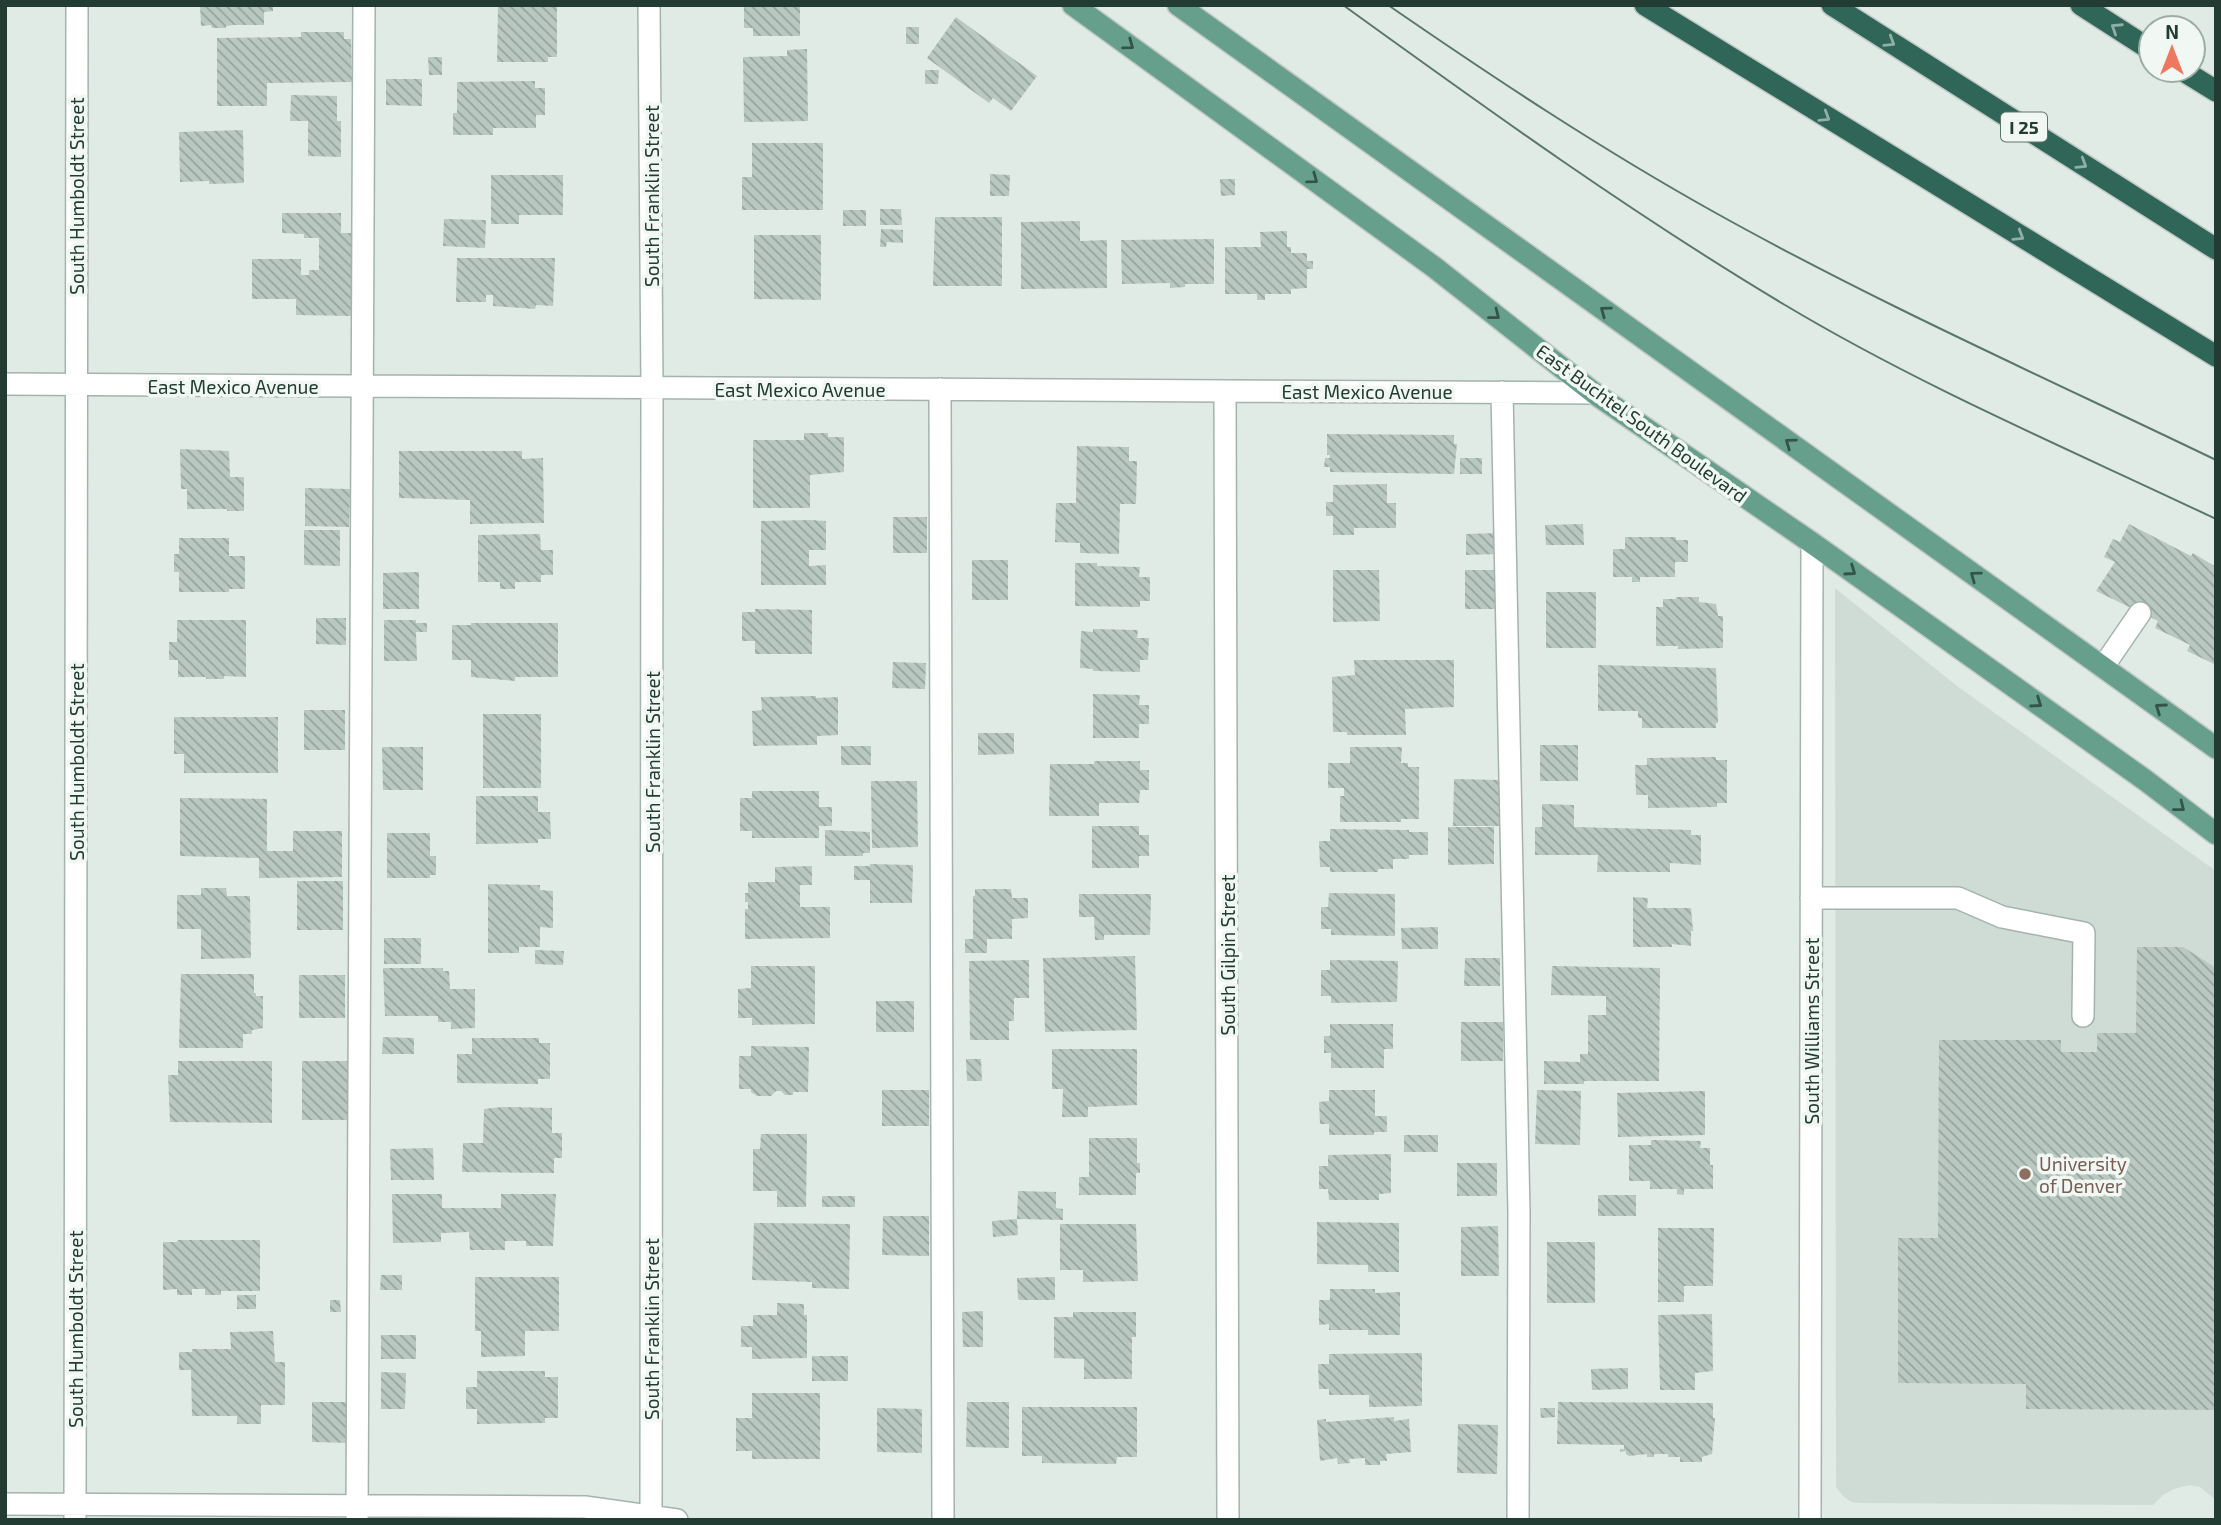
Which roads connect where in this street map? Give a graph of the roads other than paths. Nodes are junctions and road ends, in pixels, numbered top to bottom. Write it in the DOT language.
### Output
graph roads {
  1 [pos="76,5"];
  2 [pos="364,5"];
  3 [pos="649,5"];
  4 [pos="1073,5"];
  5 [pos="1178,5"];
  6 [pos="1629,5"];
  7 [pos="1645,5"];
  8 [pos="1832,5"];
  9 [pos="2081,5"];
  10 [pos="2137,41"];
  11 [pos="1767,81"];
  12 [pos="2216,248"];
  13 [pos="2216,356"];
  14 [pos="5,384"];
  15 [pos="76,384"];
  16 [pos="362,386"];
  17 [pos="652,388"];
  18 [pos="940,389"];
  19 [pos="1225,391"];
  20 [pos="1502,392"];
  21 [pos="1594,393"];
  22 [pos="1812,543"];
  23 [pos="2140,613"];
  24 [pos="2103,667"];
  25 [pos="2216,748"];
  26 [pos="2216,834"];
  27 [pos="1811,898"];
  28 [pos="2083,1016"];
  29 [pos="5,1504"];
  30 [pos="75,1512"];
  31 [pos="357,1513"];
  32 [pos="651,1518"];
  33 [pos="677,1520"];
  34 [pos="943,1520"];
  35 [pos="1228,1520"];
  36 [pos="1518,1520"];
  37 [pos="1810,1520"];
  1 -- 15 [label="street, South Humboldt Street"];
  2 -- 16 [label="street"];
  3 -- 17 [label="street, South Franklin Street"];
  4 -- 21 [label="main road, East Buchtel South Boulevard, one-way"];
  24 -- 5 [label="main road, one-way"];
  6 -- 11 [label="highway"];
  7 -- 11 [label="highway"];
  8 -- 12 [label="highway, I 25, one-way"];
  10 -- 9 [label="highway, one-way"];
  11 -- 13 [label="highway, one-way"];
  14 -- 15 [label="street, East Mexico Avenue"];
  15 -- 16 [label="street, East Mexico Avenue"];
  15 -- 30 [label="street, South Humboldt Street"];
  16 -- 17 [label="street, East Mexico Avenue"];
  16 -- 31 [label="street"];
  17 -- 18 [label="street, East Mexico Avenue"];
  17 -- 32 [label="street, South Franklin Street"];
  18 -- 19 [label="street, East Mexico Avenue"];
  18 -- 34 [label="street"];
  19 -- 20 [label="street, East Mexico Avenue"];
  19 -- 35 [label="street, South Gilpin Street"];
  20 -- 21 [label="street, East Mexico Avenue"];
  20 -- 36 [label="street"];
  21 -- 22 [label="main road, East Buchtel South Boulevard"];
  22 -- 26 [label="main road, East Buchtel South Boulevard, one-way"];
  22 -- 27 [label="street, South Williams Street"];
  23 -- 24 [label="street"];
  25 -- 24 [label="main road, one-way"];
  27 -- 28 [label="street"];
  27 -- 37 [label="street, South Williams Street"];
  29 -- 30 [label="street"];
  30 -- 31 [label="street"];
  31 -- 32 [label="street"];
  32 -- 33 [label="street"];
}
